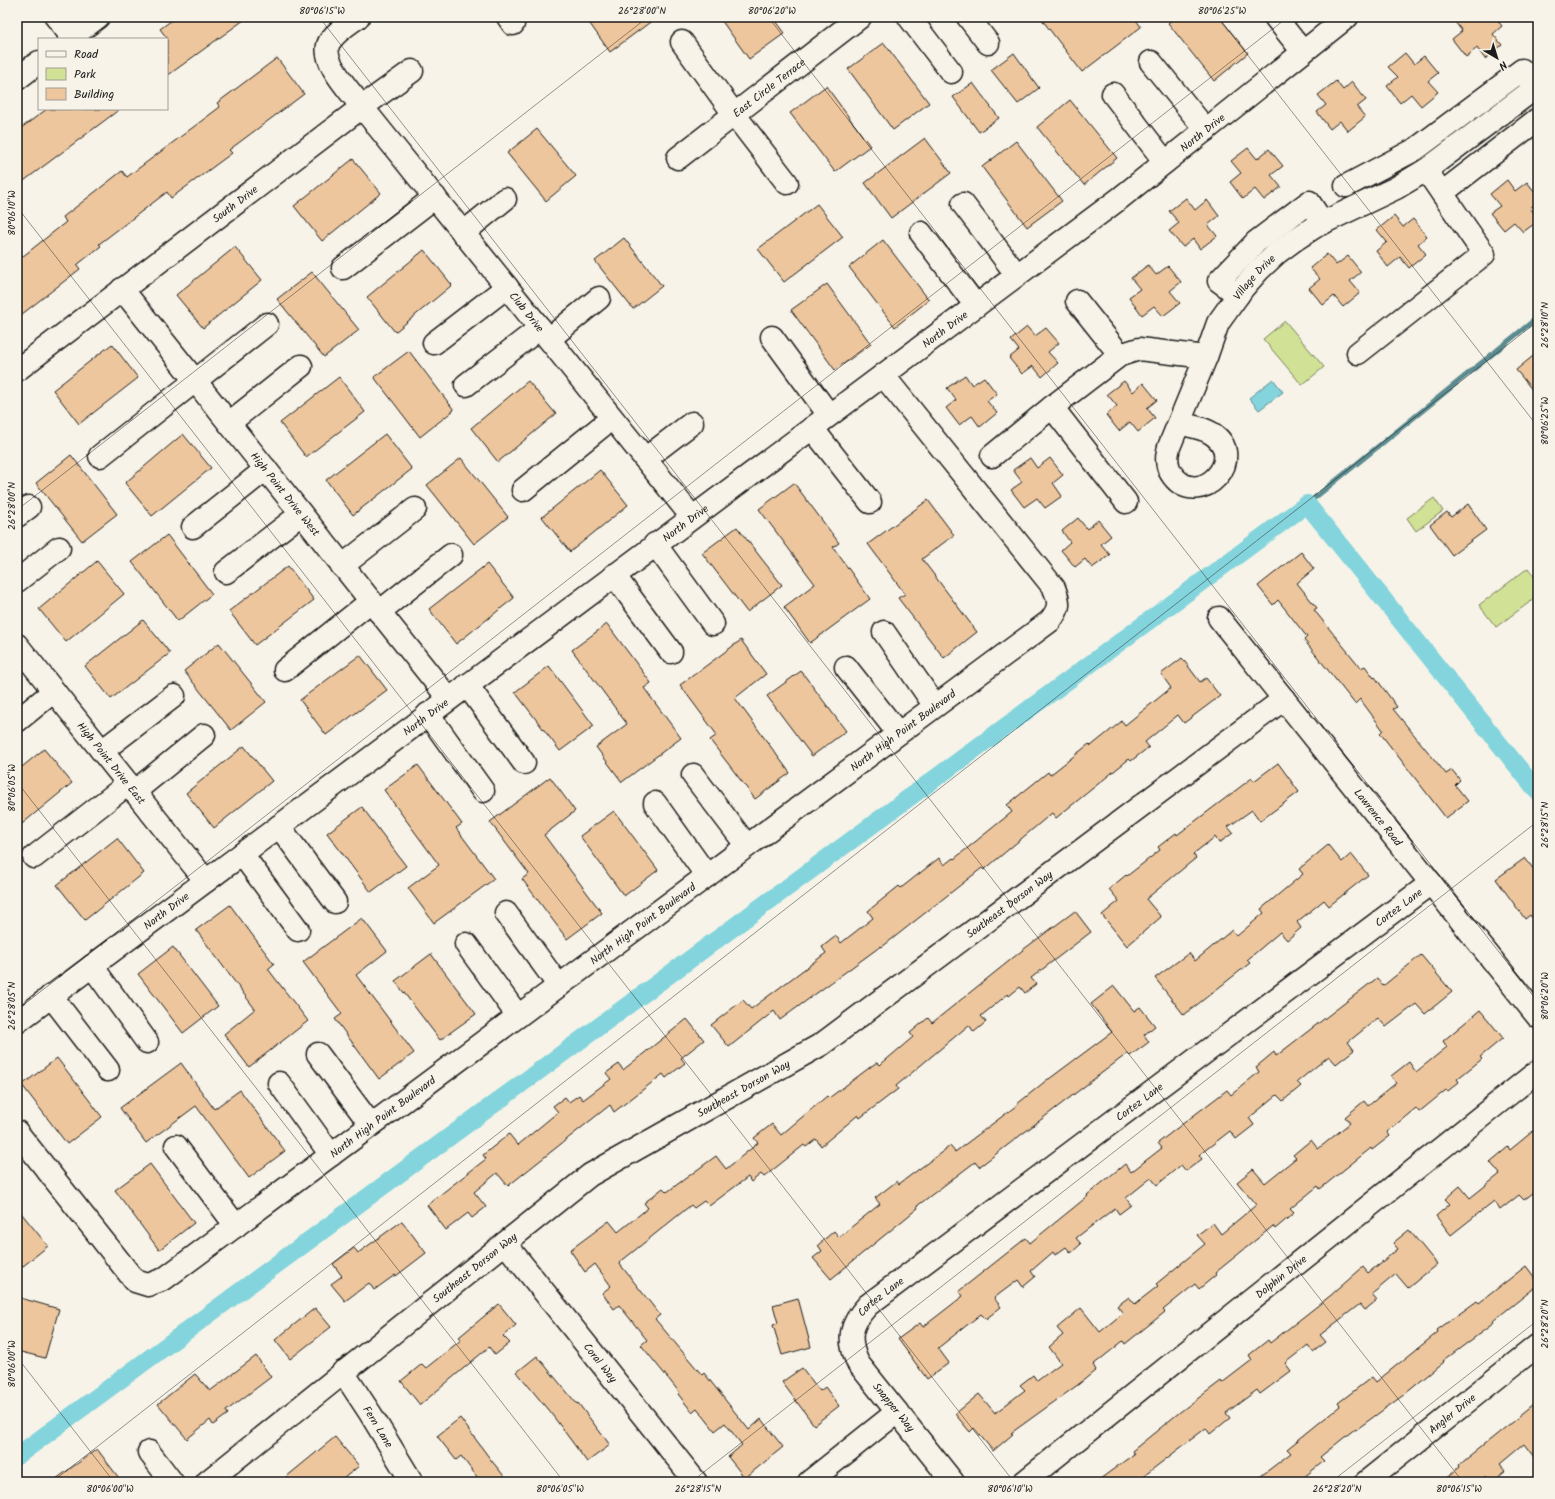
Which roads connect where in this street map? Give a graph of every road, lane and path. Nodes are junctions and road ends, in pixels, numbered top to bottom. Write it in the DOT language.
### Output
graph roads {
  1 [pos="56,17"];
  2 [pos="98,17"];
  3 [pos="358,17"];
  4 [pos="860,17"];
  5 [pos="909,17"];
  6 [pos="968,17"];
  7 [pos="1275,17"];
  8 [pos="1348,17"];
  9 [pos="71,38"];
  10 [pos="682,42"];
  11 [pos="988,43"];
  12 [pos="1303,52"];
  13 [pos="1151,62"];
  14 [pos="38,63"];
  15 [pos="412,71"];
  16 [pos="951,72"];
  17 [pos="17,79"];
  18 [pos="1536,87"];
  19 [pos="1113,94"];
  20 [pos="362,107"];
  21 [pos="734,114"];
  22 [pos="1538,119"];
  23 [pos="1206,130"];
  24 [pos="678,158"];
  25 [pos="1165,162"];
  26 [pos="1426,170"];
  27 [pos="787,183"];
  28 [pos="1346,186"];
  29 [pos="1442,193"];
  30 [pos="435,197"];
  31 [pos="505,199"];
  32 [pos="963,204"];
  33 [pos="463,232"];
  34 [pos="921,233"];
  35 [pos="343,268"];
  36 [pos="1017,275"];
  37 [pos="507,287"];
  38 [pos="122,289"];
  39 [pos="600,298"];
  40 [pos="1076,301"];
  41 [pos="976,306"];
  42 [pos="267,324"];
  43 [pos="545,334"];
  44 [pos="772,337"];
  45 [pos="434,343"];
  46 [pos="1358,353"];
  47 [pos="1120,356"];
  48 [pos="1206,357"];
  49 [pos="301,366"];
  50 [pos="17,370"];
  51 [pos="883,375"];
  52 [pos="195,381"];
  53 [pos="466,385"];
  54 [pos="1052,407"];
  55 [pos="612,418"];
  56 [pos="821,421"];
  57 [pos="229,423"];
  58 [pos="692,423"];
  59 [pos="1179,423"];
  60 [pos="100,456"];
  61 [pos="992,456"];
  62 [pos="645,459"];
  63 [pos="266,469"];
  64 [pos="523,490"];
  65 [pos="870,502"];
  66 [pos="1126,502"];
  67 [pos="415,508"];
  68 [pos="301,514"];
  69 [pos="692,517"];
  70 [pos="193,528"];
  71 [pos="656,544"];
  72 [pos="59,548"];
  73 [pos="451,555"];
  74 [pos="342,566"];
  75 [pos="226,572"];
  76 [pos="614,575"];
  77 [pos="17,581"];
  78 [pos="375,607"];
  79 [pos="1219,618"];
  80 [pos="713,624"];
  81 [pos="884,632"];
  82 [pos="671,652"];
  83 [pos="20,653"];
  84 [pos="846,667"];
  85 [pos="285,670"];
  86 [pos="467,685"];
  87 [pos="54,691"];
  88 [pos="174,696"];
  89 [pos="449,699"];
  90 [pos="1284,699"];
  91 [pos="935,706"];
  92 [pos="428,714"];
  93 [pos="17,720"];
  94 [pos="898,734"];
  95 [pos="204,735"];
  96 [pos="102,751"];
  97 [pos="524,763"];
  98 [pos="693,775"];
  99 [pos="131,788"];
  100 [pos="483,791"];
  101 [pos="656,803"];
  102 [pos="279,826"];
  103 [pos="747,846"];
  104 [pos="242,854"];
  105 [pos="34,857"];
  106 [pos="707,876"];
  107 [pos="206,881"];
  108 [pos="1431,883"];
  109 [pos="335,902"];
  110 [pos="506,913"];
  111 [pos="298,930"];
  112 [pos="466,944"];
  113 [pos="92,966"];
  114 [pos="559,986"];
  115 [pos="51,996"];
  116 [pos="518,1016"];
  117 [pos="1538,1017"];
  118 [pos="17,1022"];
  119 [pos="147,1042"];
  120 [pos="318,1054"];
  121 [pos="108,1070"];
  122 [pos="1538,1071"];
  123 [pos="279,1083"];
  124 [pos="371,1125"];
  125 [pos="17,1132"];
  126 [pos="176,1146"];
  127 [pos="331,1155"];
  128 [pos="236,1226"];
  129 [pos="505,1243"];
  130 [pos="853,1325"];
  131 [pos="1538,1345"];
  132 [pos="343,1372"];
  133 [pos="897,1412"];
  134 [pos="149,1452"];
  135 [pos="172,1482"];
  136 [pos="207,1482"];
  137 [pos="412,1482"];
  138 [pos="696,1482"];
  139 [pos="809,1482"];
  140 [pos="953,1482"];
  141 [pos="1024,1482"];
  142 [pos="1366,1482"];
  1 -- 9 [label="street"];
  2 -- 9 [label="street"];
  3 -- 20 [label="street"];
  4 -- 21 [label="street, East Circle Terrace"];
  5 -- 16 [label="street"];
  6 -- 11 [label="street"];
  7 -- 12 [label="street"];
  8 -- 12 [label="street, North Drive"];
  10 -- 21 [label="street"];
  12 -- 23 [label="street, North Drive"];
  13 -- 23 [label="street"];
  14 -- 17 [label="street"];
  15 -- 20 [label="street, South Drive"];
  18 -- 26 [label="street, Village Drive"];
  18 -- 28 [label="street"];
  19 -- 25 [label="street"];
  20 -- 30 [label="street, Club Drive"];
  20 -- 38 [label="street, South Drive"];
  21 -- 24 [label="street, East Circle Terrace"];
  21 -- 27 [label="street"];
  22 -- 29 [label="street"];
  23 -- 25 [label="street, North Drive"];
  25 -- 36 [label="street, North Drive"];
  26 -- 29 [label="street"];
  26 -- 48 [label="street, Village Drive"];
  29 -- 46 [label="street"];
  30 -- 33 [label="street, Club Drive"];
  30 -- 35 [label="street"];
  31 -- 33 [label="street"];
  32 -- 36 [label="street"];
  33 -- 37 [label="street, Club Drive"];
  34 -- 41 [label="street"];
  36 -- 41 [label="street, North Drive"];
  37 -- 43 [label="street, Club Drive"];
  37 -- 45 [label="street"];
  38 -- 50 [label="street, South Drive"];
  38 -- 52 [label="street, High Point Drive West"];
  39 -- 43 [label="street"];
  40 -- 47 [label="street"];
  41 -- 51 [label="street, North Drive"];
  42 -- 52 [label="street"];
  43 -- 53 [label="street"];
  43 -- 55 [label="street, Club Drive"];
  44 -- 56 [label="street"];
  47 -- 48 [label="street"];
  47 -- 54 [label="street"];
  48 -- 59 [label="street, Village Drive"];
  49 -- 57 [label="street"];
  51 -- 56 [label="street, North Drive"];
  51 -- 91 [label="street, North High Point Boulevard"];
  52 -- 57 [label="street, High Point Drive West"];
  52 -- 60 [label="street"];
  54 -- 61 [label="street"];
  54 -- 66 [label="street"];
  55 -- 62 [label="street, Club Drive"];
  55 -- 64 [label="street"];
  56 -- 65 [label="street"];
  56 -- 69 [label="street, North Drive"];
  57 -- 63 [label="street, High Point Drive West"];
  58 -- 62 [label="street"];
  62 -- 69 [label="street, Club Drive"];
  63 -- 68 [label="street, High Point Drive West"];
  63 -- 70 [label="street"];
  67 -- 74 [label="street"];
  68 -- 74 [label="street, High Point Drive West"];
  68 -- 75 [label="street"];
  69 -- 71 [label="street, North Drive"];
  71 -- 76 [label="street, North Drive"];
  71 -- 80 [label="street"];
  72 -- 77 [label="street"];
  73 -- 78 [label="street"];
  74 -- 78 [label="street, High Point Drive West"];
  76 -- 82 [label="street"];
  76 -- 86 [label="street, North Drive"];
  78 -- 85 [label="street"];
  78 -- 89 [label="street, High Point Drive West"];
  79 -- 90 [label="street, Lawrence Road"];
  81 -- 91 [label="street"];
  83 -- 87 [label="street, High Point Drive East"];
  84 -- 94 [label="street"];
  86 -- 89 [label="street, North Drive"];
  86 -- 97 [label="street"];
  87 -- 93 [label="street"];
  87 -- 96 [label="street, High Point Drive East"];
  88 -- 96 [label="street"];
  89 -- 92 [label="street, North Drive"];
  90 -- 108 [label="street, Lawrence Road"];
  90 -- 129 [label="street, Southeast Dorson Way"];
  91 -- 94 [label="street, North High Point Boulevard"];
  92 -- 100 [label="street"];
  92 -- 102 [label="street, North Drive"];
  94 -- 103 [label="street, North High Point Boulevard"];
  95 -- 99 [label="street"];
  96 -- 99 [label="street, High Point Drive East"];
  98 -- 103 [label="street"];
  99 -- 105 [label="street"];
  99 -- 107 [label="street, High Point Drive East"];
  101 -- 106 [label="street"];
  102 -- 104 [label="street, North Drive"];
  102 -- 109 [label="street"];
  103 -- 106 [label="street, North High Point Boulevard"];
  104 -- 107 [label="street, North Drive"];
  104 -- 111 [label="street"];
  106 -- 114 [label="street, North High Point Boulevard"];
  107 -- 113 [label="street, North Drive"];
  108 -- 117 [label="street, Lawrence Road"];
  108 -- 130 [label="street, Cortez Lane"];
  110 -- 114 [label="street"];
  112 -- 116 [label="street"];
  113 -- 115 [label="street, North Drive"];
  113 -- 119 [label="street"];
  114 -- 116 [label="street, North High Point Boulevard"];
  115 -- 118 [label="street, North Drive"];
  115 -- 121 [label="street"];
  116 -- 124 [label="street, North High Point Boulevard"];
  120 -- 124 [label="street"];
  122 -- 141 [label="street, Dolphin Drive"];
  123 -- 127 [label="street"];
  124 -- 127 [label="street, North High Point Boulevard"];
  125 -- 128 [label="street, North High Point Boulevard"];
  126 -- 128 [label="street"];
  127 -- 128 [label="street, North High Point Boulevard"];
  129 -- 132 [label="street, Southeast Dorson Way"];
  129 -- 138 [label="street, Coral Way"];
  130 -- 133 [label="street, Snapper Way"];
  131 -- 142 [label="street, Angler Drive"];
  132 -- 136 [label="street, Southeast Dorson Way"];
  132 -- 137 [label="street, Fern Lane"];
  133 -- 139 [label="street"];
  133 -- 140 [label="street, Snapper Way"];
  134 -- 135 [label="street"];
}
